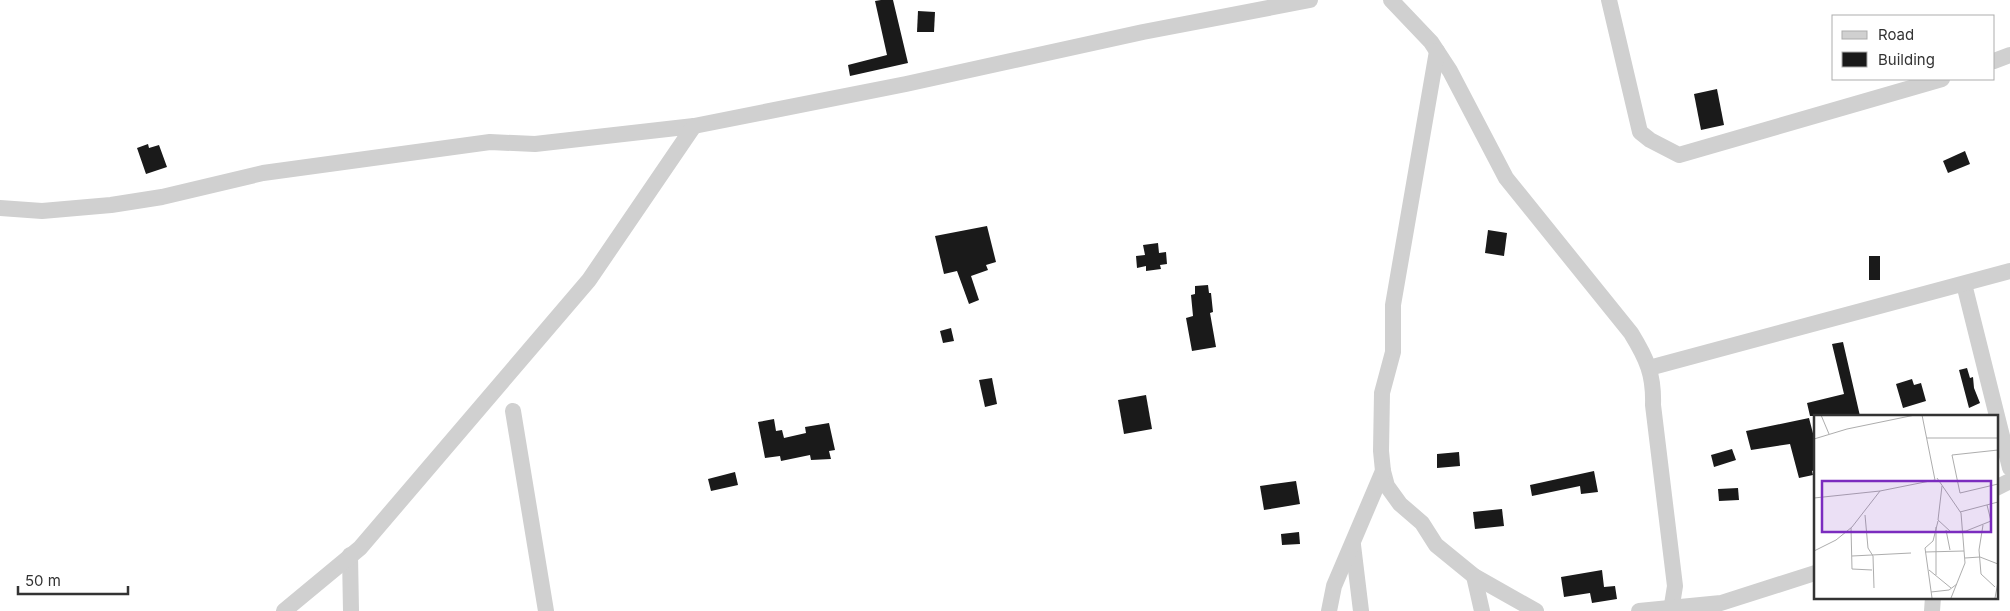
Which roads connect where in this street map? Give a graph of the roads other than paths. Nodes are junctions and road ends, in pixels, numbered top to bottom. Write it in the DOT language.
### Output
graph roads {
  1 [pos="1310,0"];
  2 [pos="1391,0"];
  3 [pos="1609,0"];
  4 [pos="1436,51"];
  5 [pos="2010,55"];
  6 [pos="1995,61"];
  7 [pos="1939,80"];
  8 [pos="694,126"];
  9 [pos="0,208"];
  10 [pos="2010,271"];
  11 [pos="1964,284"];
  12 [pos="1649,368"];
  13 [pos="514,412"];
  14 [pos="1997,415"];
  15 [pos="1998,420"];
  16 [pos="2010,468"];
  17 [pos="1383,471"];
  18 [pos="2010,481"];
  19 [pos="1998,487"];
  20 [pos="1353,545"];
  21 [pos="350,555"];
  22 [pos="1814,573"];
  23 [pos="1474,576"];
  24 [pos="1933,598"];
  25 [pos="1671,609"];
  26 [pos="284,611"];
  27 [pos="351,611"];
  28 [pos="546,611"];
  29 [pos="1329,611"];
  30 [pos="1361,611"];
  31 [pos="1482,611"];
  32 [pos="1536,611"];
  33 [pos="1639,611"];
  34 [pos="1932,611"];
  1 -- 8 [label="street"];
  2 -- 4 [label="street"];
  3 -- 7 [label="street"];
  4 -- 12 [label="street"];
  4 -- 17 [label="street"];
  5 -- 6 [label="street"];
  8 -- 9 [label="street"];
  8 -- 21 [label="street"];
  10 -- 11 [label="street"];
  11 -- 12 [label="street"];
  11 -- 14 [label="street"];
  12 -- 25 [label="street"];
  13 -- 28 [label="street"];
  15 -- 16 [label="street"];
  17 -- 20 [label="street"];
  17 -- 23 [label="street"];
  18 -- 19 [label="street"];
  20 -- 29 [label="street"];
  20 -- 30 [label="street"];
  21 -- 26 [label="street"];
  21 -- 27 [label="street"];
  22 -- 25 [label="street"];
  23 -- 31 [label="street"];
  23 -- 32 [label="street"];
  24 -- 34 [label="street"];
  25 -- 33 [label="street"];
}
